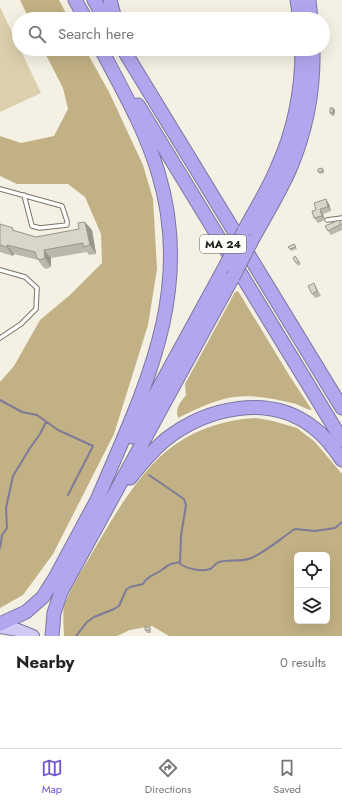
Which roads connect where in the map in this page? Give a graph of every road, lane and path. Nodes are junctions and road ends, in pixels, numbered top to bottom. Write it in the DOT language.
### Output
graph roads {
  1 [pos="75,0"];
  2 [pos="94,0"];
  3 [pos="110,0"];
  4 [pos="297,0"];
  5 [pos="309,0"];
  6 [pos="82,12"];
  7 [pos="101,12"];
  8 [pos="113,12"];
  9 [pos="299,12"];
  10 [pos="310,12"];
  11 [pos="105,56"];
  12 [pos="108,56"];
  13 [pos="127,56"];
  14 [pos="132,56"];
  15 [pos="302,56"];
  16 [pos="313,56"];
  17 [pos="154,100"];
  18 [pos="0,189"];
  19 [pos="24,196"];
  20 [pos="342,218"];
  21 [pos="327,220"];
  22 [pos="0,270"];
  23 [pos="0,338"];
  24 [pos="342,408"];
  25 [pos="342,440"];
  26 [pos="342,460"];
  27 [pos="95,505"];
  28 [pos="89,541"];
  29 [pos="0,624"];
  30 [pos="0,627"];
  31 [pos="33,636"];
  32 [pos="52,636"];
  1 -- 6 [label="highway"];
  2 -- 7 [label="highway"];
  3 -- 8 [label="highway"];
  4 -- 9 [label="highway"];
  5 -- 10 [label="highway"];
  11 -- 27 [label="highway"];
  12 -- 25 [label="highway, MA 24"];
  13 -- 17 [label="highway, MA 24"];
  14 -- 17 [label="highway"];
  15 -- 27 [label="highway, bridge"];
  16 -- 28 [label="highway, bridge"];
  17 -- 24 [label="highway, MA 24"];
  18 -- 19 [label="lane"];
  19 -- 19 [label="lane"];
  20 -- 21 [label="lane"];
  22 -- 23 [label="lane"];
  26 -- 28 [label="highway"];
  27 -- 29 [label="highway"];
  28 -- 32 [label="highway"];
  30 -- 31 [label="main road"];
}
